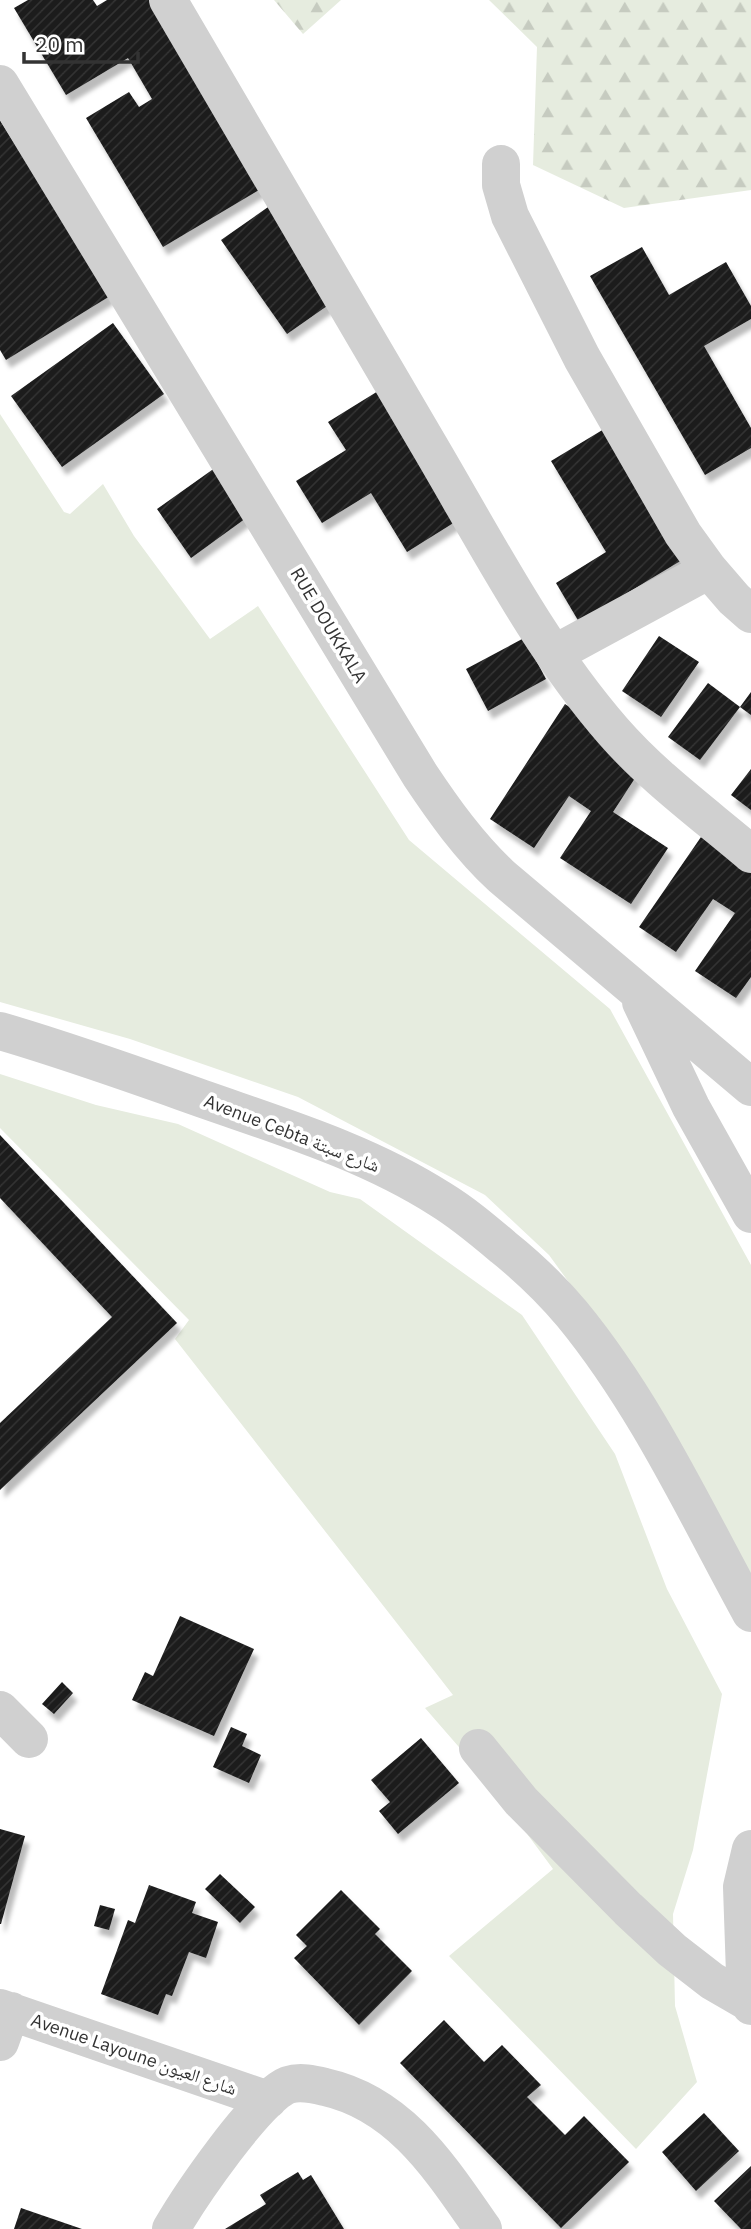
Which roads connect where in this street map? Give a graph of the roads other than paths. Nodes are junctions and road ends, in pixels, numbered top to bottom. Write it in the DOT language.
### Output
graph roads {
  1 [pos="168,0"];
  2 [pos="0,84"];
  3 [pos="501,164"];
  4 [pos="709,570"];
  5 [pos="751,614"];
  6 [pos="554,654"];
  7 [pos="751,854"];
  8 [pos="635,990"];
  9 [pos="0,1031"];
  10 [pos="751,1087"];
  11 [pos="751,1214"];
  12 [pos="751,1614"];
  13 [pos="0,1710"];
  14 [pos="29,1739"];
  15 [pos="478,1748"];
  16 [pos="751,1849"];
  17 [pos="750,2005"];
  18 [pos="4,2020"];
  19 [pos="268,2100"];
  20 [pos="171,2229"];
  21 [pos="483,2229"];
  1 -- 6 [label="street"];
  2 -- 8 [label="street, RUE DOUKKALA"];
  3 -- 4 [label="street"];
  4 -- 5 [label="street"];
  4 -- 6 [label="street"];
  6 -- 7 [label="street"];
  8 -- 10 [label="street, RUE DOUKKALA"];
  8 -- 11 [label="street"];
  9 -- 12 [label="street, Avenue Cebta شارع سبتة"];
  13 -- 14 [label="street"];
  15 -- 17 [label="street"];
  16 -- 17 [label="street"];
  18 -- 19 [label="street, Avenue Layoune شارع العيون"];
  19 -- 20 [label="street"];
  19 -- 21 [label="street"];
}
